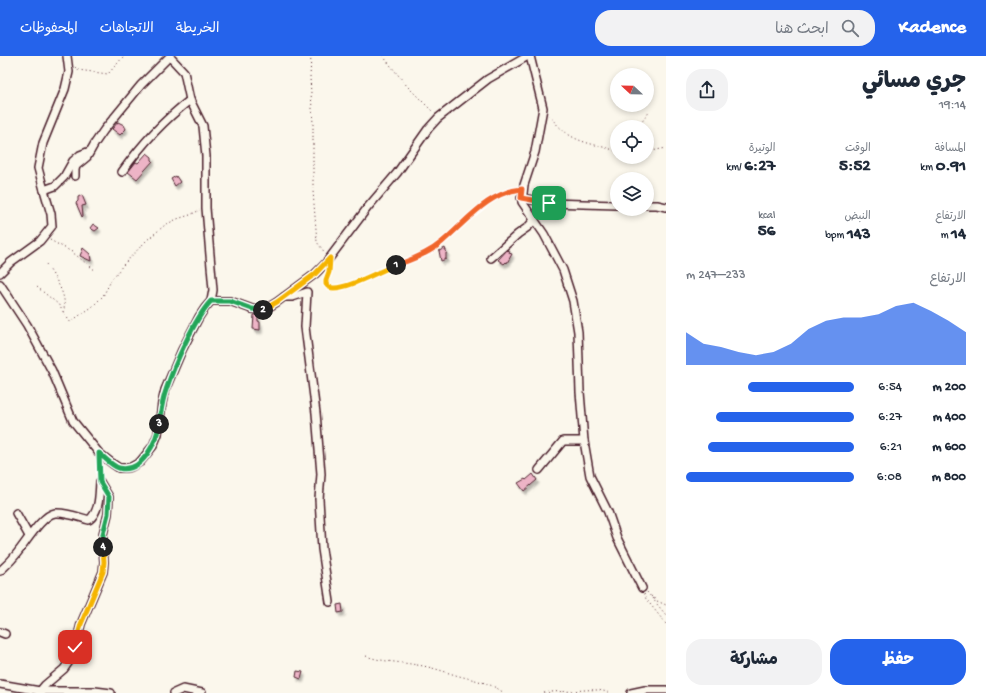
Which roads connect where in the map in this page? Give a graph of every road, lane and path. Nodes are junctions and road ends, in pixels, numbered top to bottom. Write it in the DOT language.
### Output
graph roads {
  1 [pos="124,56"];
  2 [pos="170,56"];
  3 [pos="311,56"];
  4 [pos="383,56"];
  5 [pos="529,56"];
  6 [pos="67,57"];
  7 [pos="190,100"];
  8 [pos="543,108"];
  9 [pos="438,118"];
  10 [pos="666,148"];
  11 [pos="610,149"];
  12 [pos="90,151"];
  13 [pos="654,151"];
  14 [pos="122,172"];
  15 [pos="75,176"];
  16 [pos="522,189"];
  17 [pos="44,190"];
  18 [pos="521,198"];
  19 [pos="654,204"];
  20 [pos="610,205"];
  21 [pos="666,207"];
  22 [pos="206,208"];
  23 [pos="534,220"];
  24 [pos="44,236"];
  25 [pos="330,258"];
  26 [pos="491,258"];
  27 [pos="46,264"];
  28 [pos="96,271"];
  29 [pos="0,273"];
  30 [pos="0,284"];
  31 [pos="37,287"];
  32 [pos="284,297"];
  33 [pos="211,301"];
  34 [pos="63,313"];
  35 [pos="584,441"];
  36 [pos="99,453"];
  37 [pos="540,470"];
  38 [pos="100,482"];
  39 [pos="16,514"];
  40 [pos="29,536"];
  41 [pos="0,571"];
  42 [pos="642,588"];
  43 [pos="650,595"];
  44 [pos="330,602"];
  45 [pos="666,605"];
  46 [pos="666,615"];
  47 [pos="666,624"];
  48 [pos="366,656"];
  49 [pos="0,684"];
  50 [pos="666,690"];
  51 [pos="40,691"];
  52 [pos="111,693"];
  53 [pos="174,693"];
  54 [pos="202,693"];
  55 [pos="504,693"];
  56 [pos="544,693"];
  57 [pos="610,693"];
  58 [pos="631,693"];
  1 -- 6 [label="path"];
  2 -- 7 [label="street"];
  2 -- 12 [label="street"];
  3 -- 25 [label="path"];
  4 -- 9 [label="path"];
  5 -- 8 [label="street"];
  5 -- 9 [label="street"];
  6 -- 17 [label="street"];
  7 -- 14 [label="street"];
  7 -- 22 [label="street"];
  8 -- 11 [label="path"];
  8 -- 16 [label="street"];
  9 -- 25 [label="street"];
  10 -- 13 [label="path"];
  12 -- 15 [label="street"];
  12 -- 17 [label="street"];
  16 -- 18 [label="street"];
  16 -- 25 [label="path"];
  17 -- 24 [label="street"];
  18 -- 20 [label="street"];
  18 -- 23 [label="street"];
  19 -- 21 [label="street"];
  22 -- 33 [label="street"];
  22 -- 34 [label="path"];
  23 -- 26 [label="street"];
  23 -- 35 [label="street"];
  24 -- 28 [label="path"];
  24 -- 29 [label="street"];
  25 -- 32 [label="street"];
  27 -- 34 [label="path"];
  30 -- 36 [label="street"];
  31 -- 34 [label="path"];
  32 -- 33 [label="street"];
  32 -- 44 [label="street"];
  33 -- 36 [label="street"];
  35 -- 37 [label="street"];
  35 -- 42 [label="street"];
  36 -- 38 [label="path"];
  38 -- 40 [label="street"];
  38 -- 51 [label="street"];
  39 -- 40 [label="street"];
  40 -- 41 [label="street"];
  42 -- 43 [label="path"];
  42 -- 47 [label="path"];
  43 -- 45 [label="path"];
  43 -- 46 [label="path"];
  48 -- 55 [label="path"];
  49 -- 51 [label="street"];
  50 -- 58 [label="street"];
  51 -- 52 [label="street"];
  53 -- 54 [label="street"];
  56 -- 57 [label="path"];
}
